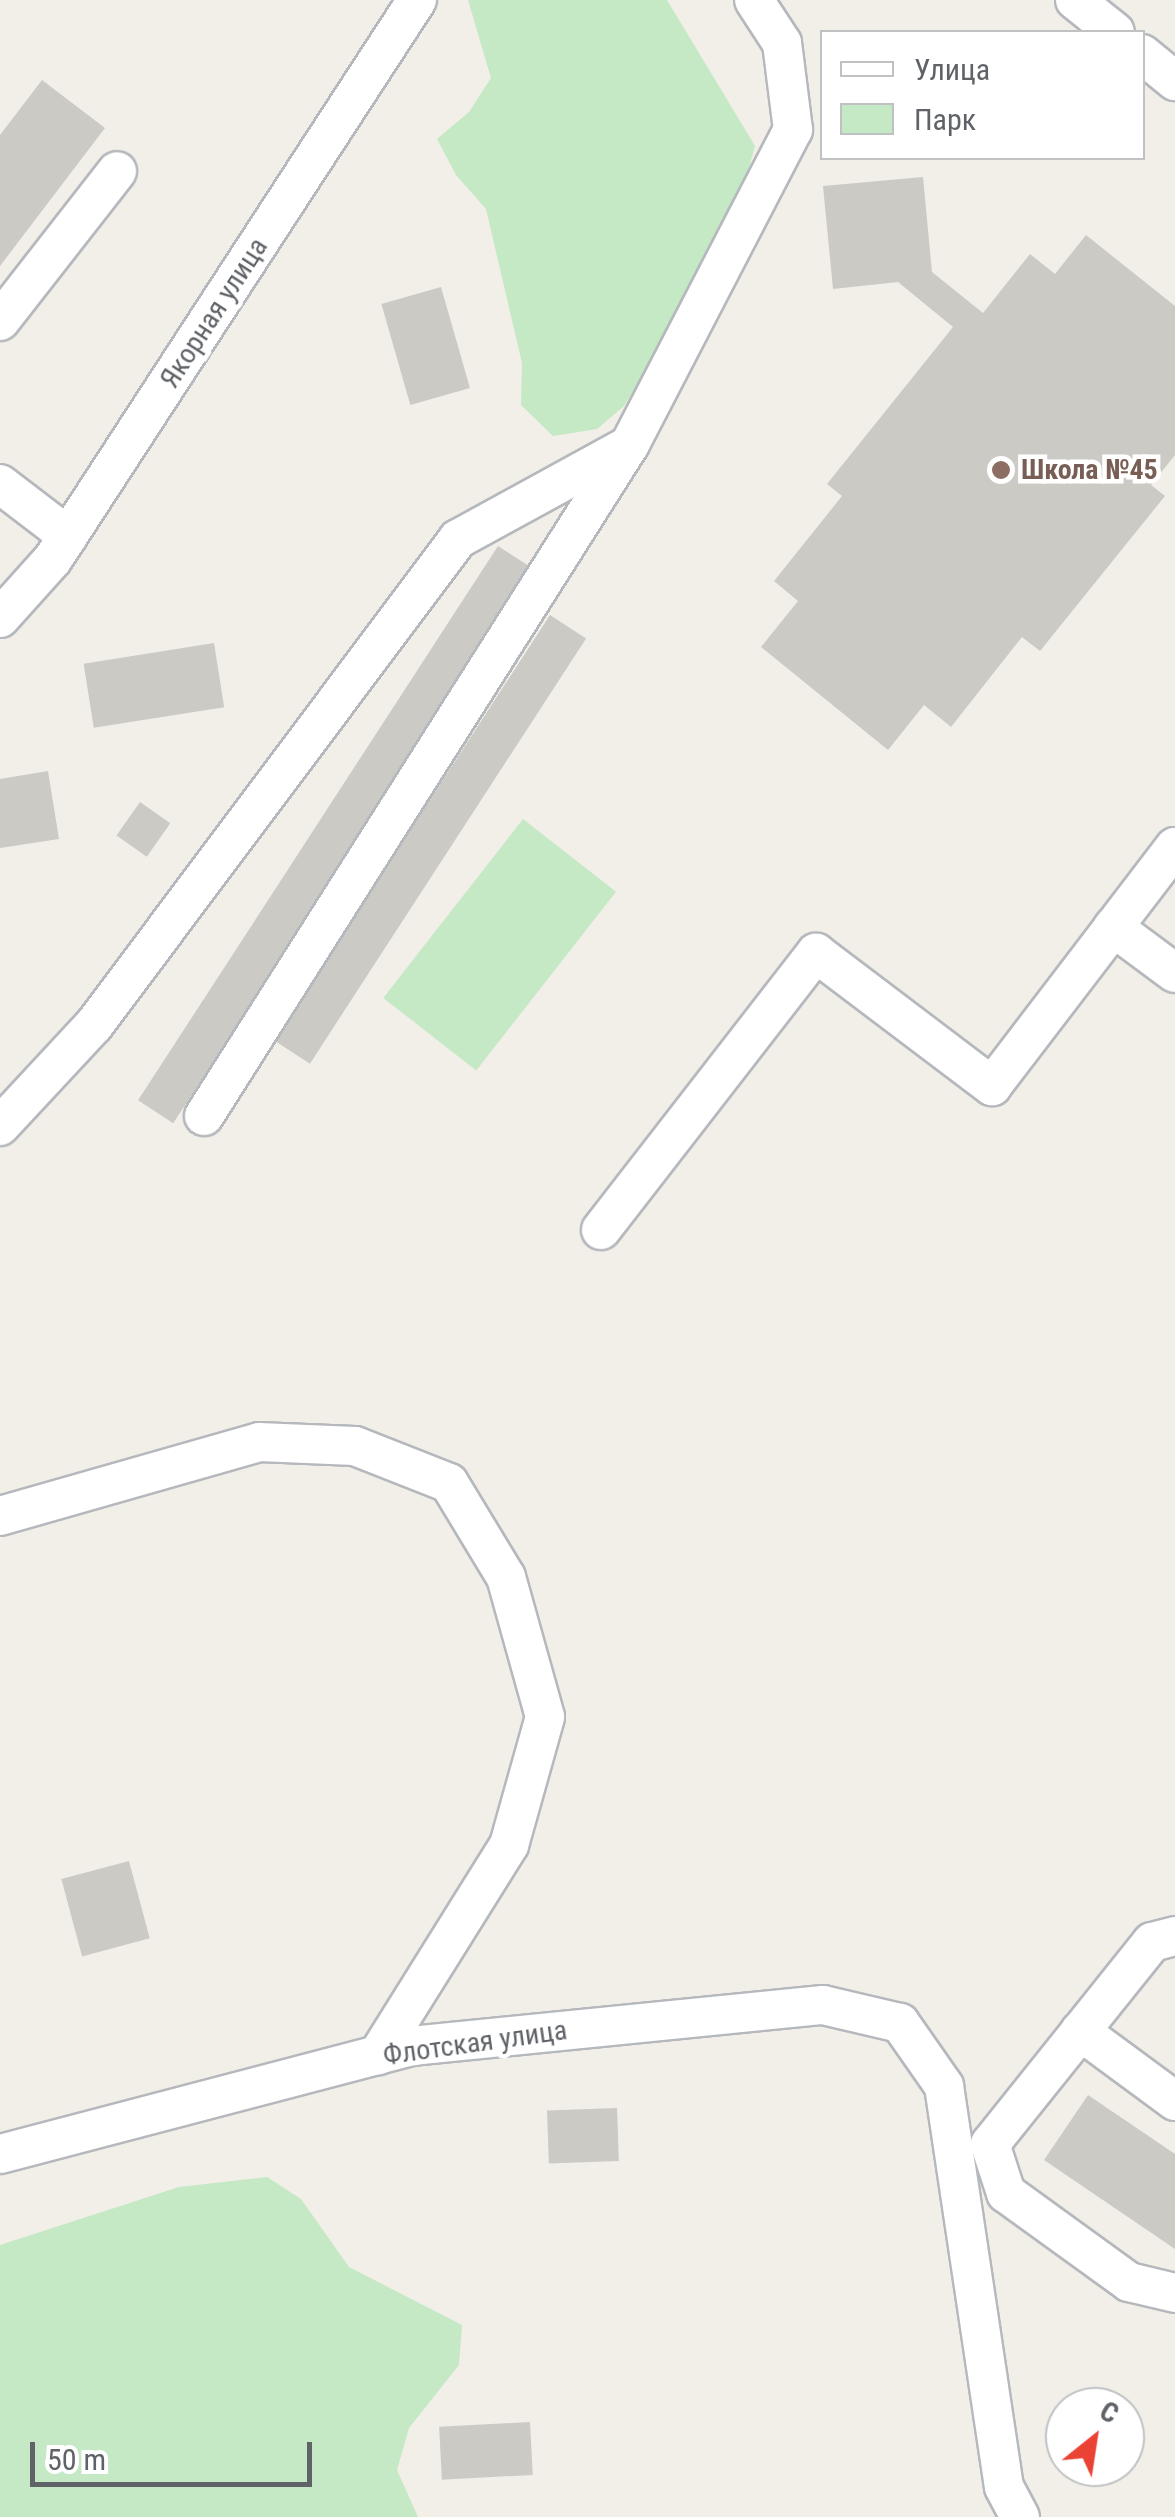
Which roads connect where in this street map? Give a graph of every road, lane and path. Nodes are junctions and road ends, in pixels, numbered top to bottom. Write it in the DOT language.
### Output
graph roads {
  1 [pos="418,0"];
  2 [pos="754,0"];
  3 [pos="1076,0"];
  4 [pos="1114,30"];
  5 [pos="1145,56"];
  6 [pos="1175,81"];
  7 [pos="118,171"];
  8 [pos="0,322"];
  9 [pos="630,444"];
  10 [pos="0,484"];
  11 [pos="68,536"];
  12 [pos="0,618"];
  13 [pos="1175,847"];
  14 [pos="1114,927"];
  15 [pos="1175,973"];
  16 [pos="204,1116"];
  17 [pos="0,1126"];
  18 [pos="602,1230"];
  19 [pos="0,1516"];
  20 [pos="1175,1936"];
  21 [pos="1080,2031"];
  22 [pos="378,2055"];
  23 [pos="1175,2101"];
  24 [pos="0,2154"];
  25 [pos="1175,2293"];
  26 [pos="1020,2517"];
  1 -- 11 [label="street, Якорная улица"];
  2 -- 9 [label="street"];
  3 -- 4 [label="street"];
  5 -- 6 [label="street"];
  7 -- 8 [label="street"];
  9 -- 16 [label="street"];
  9 -- 17 [label="street"];
  10 -- 11 [label="street"];
  11 -- 12 [label="street, Якорная улица"];
  13 -- 14 [label="street"];
  14 -- 15 [label="street"];
  14 -- 18 [label="street"];
  19 -- 22 [label="street"];
  20 -- 21 [label="street"];
  21 -- 23 [label="street"];
  21 -- 25 [label="street"];
  22 -- 24 [label="street, Флотская улица"];
  22 -- 26 [label="street, Флотская улица"];
}
